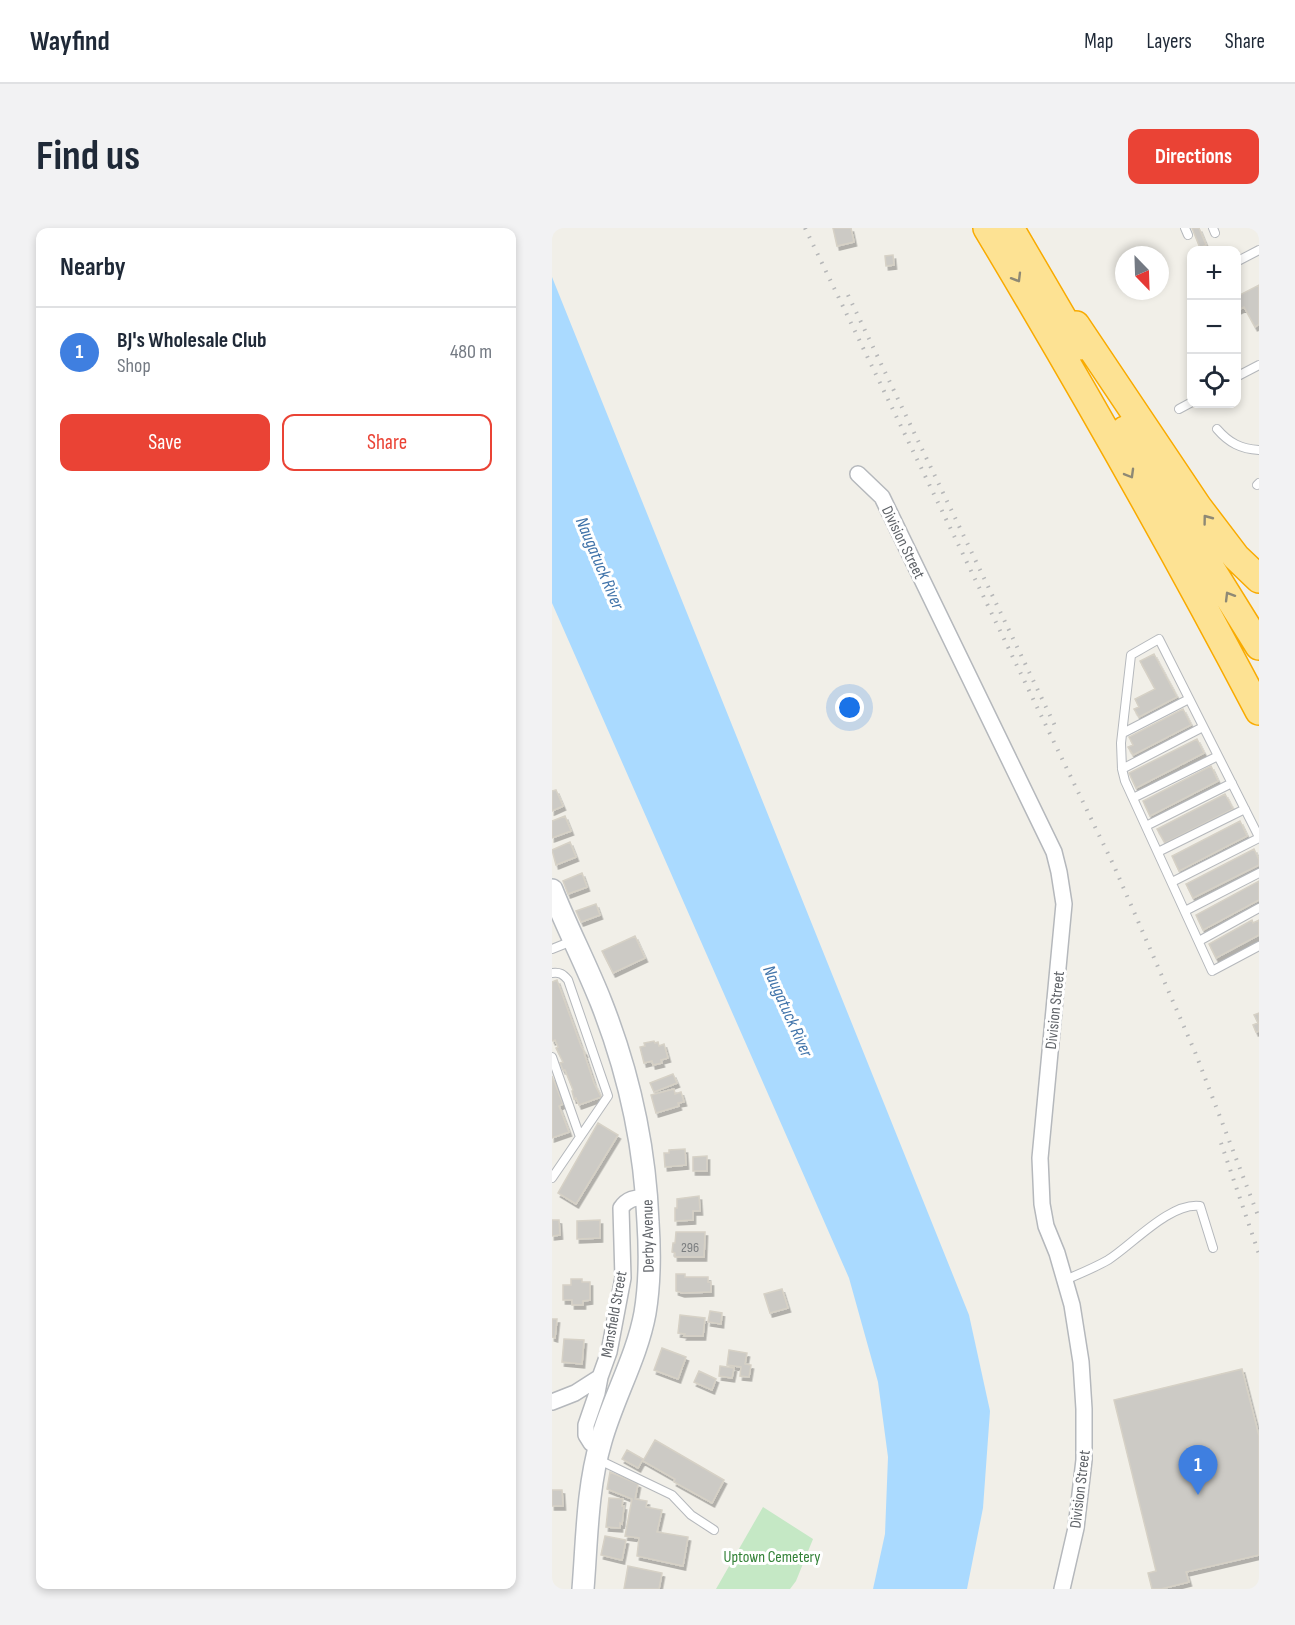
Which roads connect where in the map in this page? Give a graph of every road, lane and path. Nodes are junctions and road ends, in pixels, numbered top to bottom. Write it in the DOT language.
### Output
graph roads {
  1 [pos="998,230"];
  2 [pos="1259,250"];
  3 [pos="1241,259"];
  4 [pos="1259,365"];
  5 [pos="1241,374"];
  6 [pos="1187,404"];
  7 [pos="1179,409"];
  8 [pos="1217,429"];
  9 [pos="1118,436"];
  10 [pos="1259,450"];
  11 [pos="858,474"];
  12 [pos="1259,579"];
  13 [pos="1191,582"];
  14 [pos="1259,646"];
  15 [pos="1259,686"];
  16 [pos="1189,699"];
  17 [pos="1259,711"];
  18 [pos="1203,727"];
  19 [pos="1123,733"];
  20 [pos="1218,756"];
  21 [pos="1122,769"];
  22 [pos="1232,783"];
  23 [pos="1133,798"];
  24 [pos="1245,809"];
  25 [pos="1146,826"];
  26 [pos="1259,838"];
  27 [pos="1158,852"];
  28 [pos="1259,873"];
  29 [pos="1172,882"];
  30 [pos="552,890"];
  31 [pos="1259,908"];
  32 [pos="1185,911"];
  33 [pos="573,941"];
  34 [pos="1199,941"];
  35 [pos="1259,946"];
  36 [pos="552,949"];
  37 [pos="552,973"];
  38 [pos="552,1057"];
  39 [pos="580,1137"];
  40 [pos="553,1174"];
  41 [pos="647,1197"];
  42 [pos="1213,1248"];
  43 [pos="1065,1280"];
  44 [pos="600,1377"];
  45 [pos="552,1402"];
  46 [pos="597,1453"];
  47 [pos="714,1530"];
  48 [pos="583,1589"];
  49 [pos="1062,1589"];
  1 -- 9 [label="highway"];
  12 -- 1 [label="highway, one-way"];
  2 -- 3 [label="lane"];
  4 -- 5 [label="lane"];
  6 -- 7 [label="lane"];
  8 -- 10 [label="lane"];
  9 -- 13 [label="highway, one-way"];
  14 -- 9 [label="highway, one-way"];
  11 -- 43 [label="street, Division Street"];
  13 -- 15 [label="highway"];
  13 -- 17 [label="highway"];
  16 -- 18 [label="lane"];
  16 -- 19 [label="lane"];
  16 -- 19 [label="lane"];
  18 -- 20 [label="lane"];
  18 -- 21 [label="lane"];
  19 -- 21 [label="lane"];
  20 -- 22 [label="lane"];
  20 -- 23 [label="lane"];
  21 -- 23 [label="lane"];
  22 -- 24 [label="lane"];
  22 -- 25 [label="lane"];
  23 -- 25 [label="lane"];
  24 -- 26 [label="lane"];
  24 -- 27 [label="lane"];
  25 -- 27 [label="lane"];
  26 -- 29 [label="lane"];
  27 -- 29 [label="lane"];
  28 -- 32 [label="lane"];
  29 -- 32 [label="lane"];
  30 -- 33 [label="main road, Derby Avenue"];
  31 -- 34 [label="lane"];
  32 -- 34 [label="lane"];
  33 -- 36 [label="lane"];
  33 -- 41 [label="main road, Derby Avenue"];
  34 -- 35 [label="lane"];
  37 -- 39 [label="lane"];
  38 -- 39 [label="lane"];
  39 -- 40 [label="lane"];
  41 -- 44 [label="street, Mansfield Street"];
  41 -- 46 [label="main road, Derby Avenue"];
  42 -- 43 [label="lane"];
  43 -- 49 [label="street, Division Street"];
  44 -- 45 [label="street, Mansfield Street"];
  44 -- 46 [label="street, Mansfield Street"];
  46 -- 47 [label="lane"];
  46 -- 48 [label="main road, Derby Avenue"];
}
